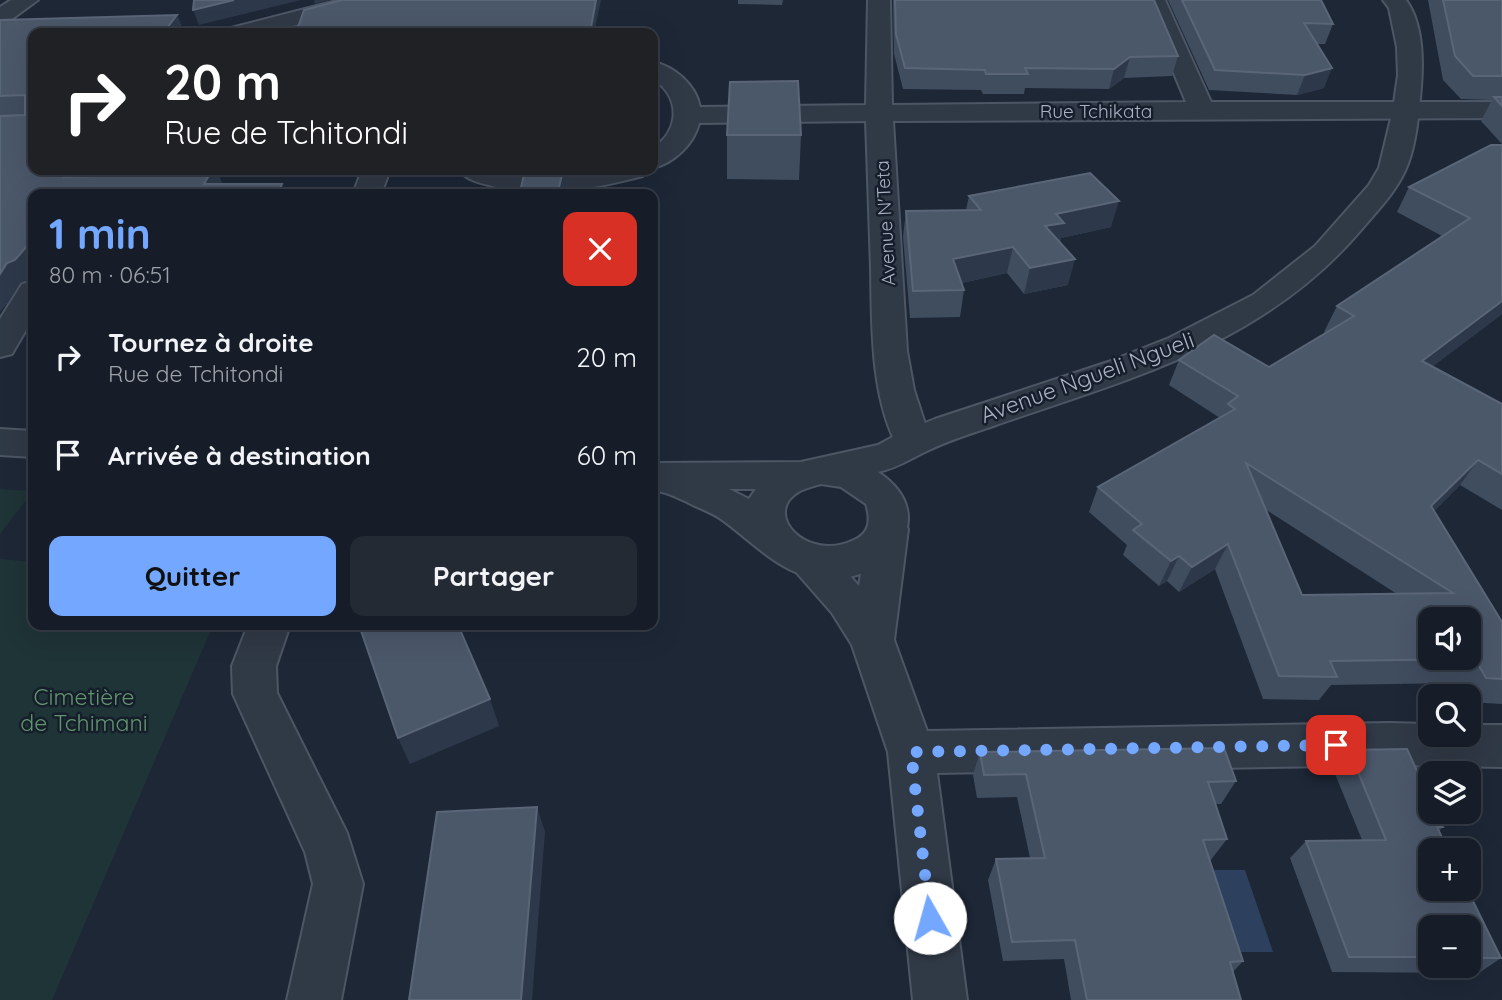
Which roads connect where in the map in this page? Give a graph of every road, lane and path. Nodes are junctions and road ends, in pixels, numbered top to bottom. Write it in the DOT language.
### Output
graph roads {
  1 [pos="26,0"];
  2 [pos="367,0"];
  3 [pos="879,0"];
  4 [pos="1154,0"];
  5 [pos="1394,0"];
  6 [pos="0,17"];
  7 [pos="258,28"];
  8 [pos="658,73"];
  9 [pos="1202,110"];
  10 [pos="1406,110"];
  11 [pos="1502,110"];
  12 [pos="879,112"];
  13 [pos="689,115"];
  14 [pos="658,157"];
  15 [pos="491,175"];
  16 [pos="615,175"];
  17 [pos="28,299"];
  18 [pos="0,346"];
  19 [pos="0,442"];
  20 [pos="28,444"];
  21 [pos="900,450"];
  22 [pos="807,472"];
  23 [pos="661,478"];
  24 [pos="888,520"];
  25 [pos="772,537"];
  26 [pos="811,562"];
  27 [pos="267,630"];
  28 [pos="872,640"];
  29 [pos="1502,746"];
  30 [pos="911,752"];
  31 [pos="314,1000"];
  32 [pos="940,1000"];
  1 -- 6 [label="street"];
  2 -- 7 [label="street"];
  3 -- 12 [label="street, Avenue N'Teta"];
  4 -- 9 [label="street"];
  5 -- 10 [label="street, Avenue Ngueli Ngueli"];
  8 -- 13 [label="street"];
  9 -- 10 [label="street, Rue Tchikata"];
  9 -- 12 [label="street, Rue Tchikata"];
  10 -- 11 [label="street, Rue Tchikata"];
  10 -- 21 [label="street, Avenue Ngueli Ngueli"];
  12 -- 13 [label="street, Rue Tchikata"];
  12 -- 21 [label="street, Avenue N'Teta"];
  13 -- 14 [label="street"];
  15 -- 16 [label="street"];
  17 -- 18 [label="street"];
  19 -- 20 [label="street"];
  21 -- 22 [label="street, Avenue Ngueli Ngueli"];
  21 -- 24 [label="street"];
  22 -- 23 [label="street, Avenue Ngueli Ngueli"];
  22 -- 24 [label="street"];
  22 -- 25 [label="street"];
  23 -- 25 [label="street, Avenue Ngueli Ngueli"];
  24 -- 26 [label="street"];
  24 -- 28 [label="street"];
  25 -- 26 [label="street"];
  26 -- 28 [label="street"];
  27 -- 31 [label="street"];
  28 -- 30 [label="street"];
  29 -- 30 [label="street"];
  30 -- 32 [label="street"];
}
